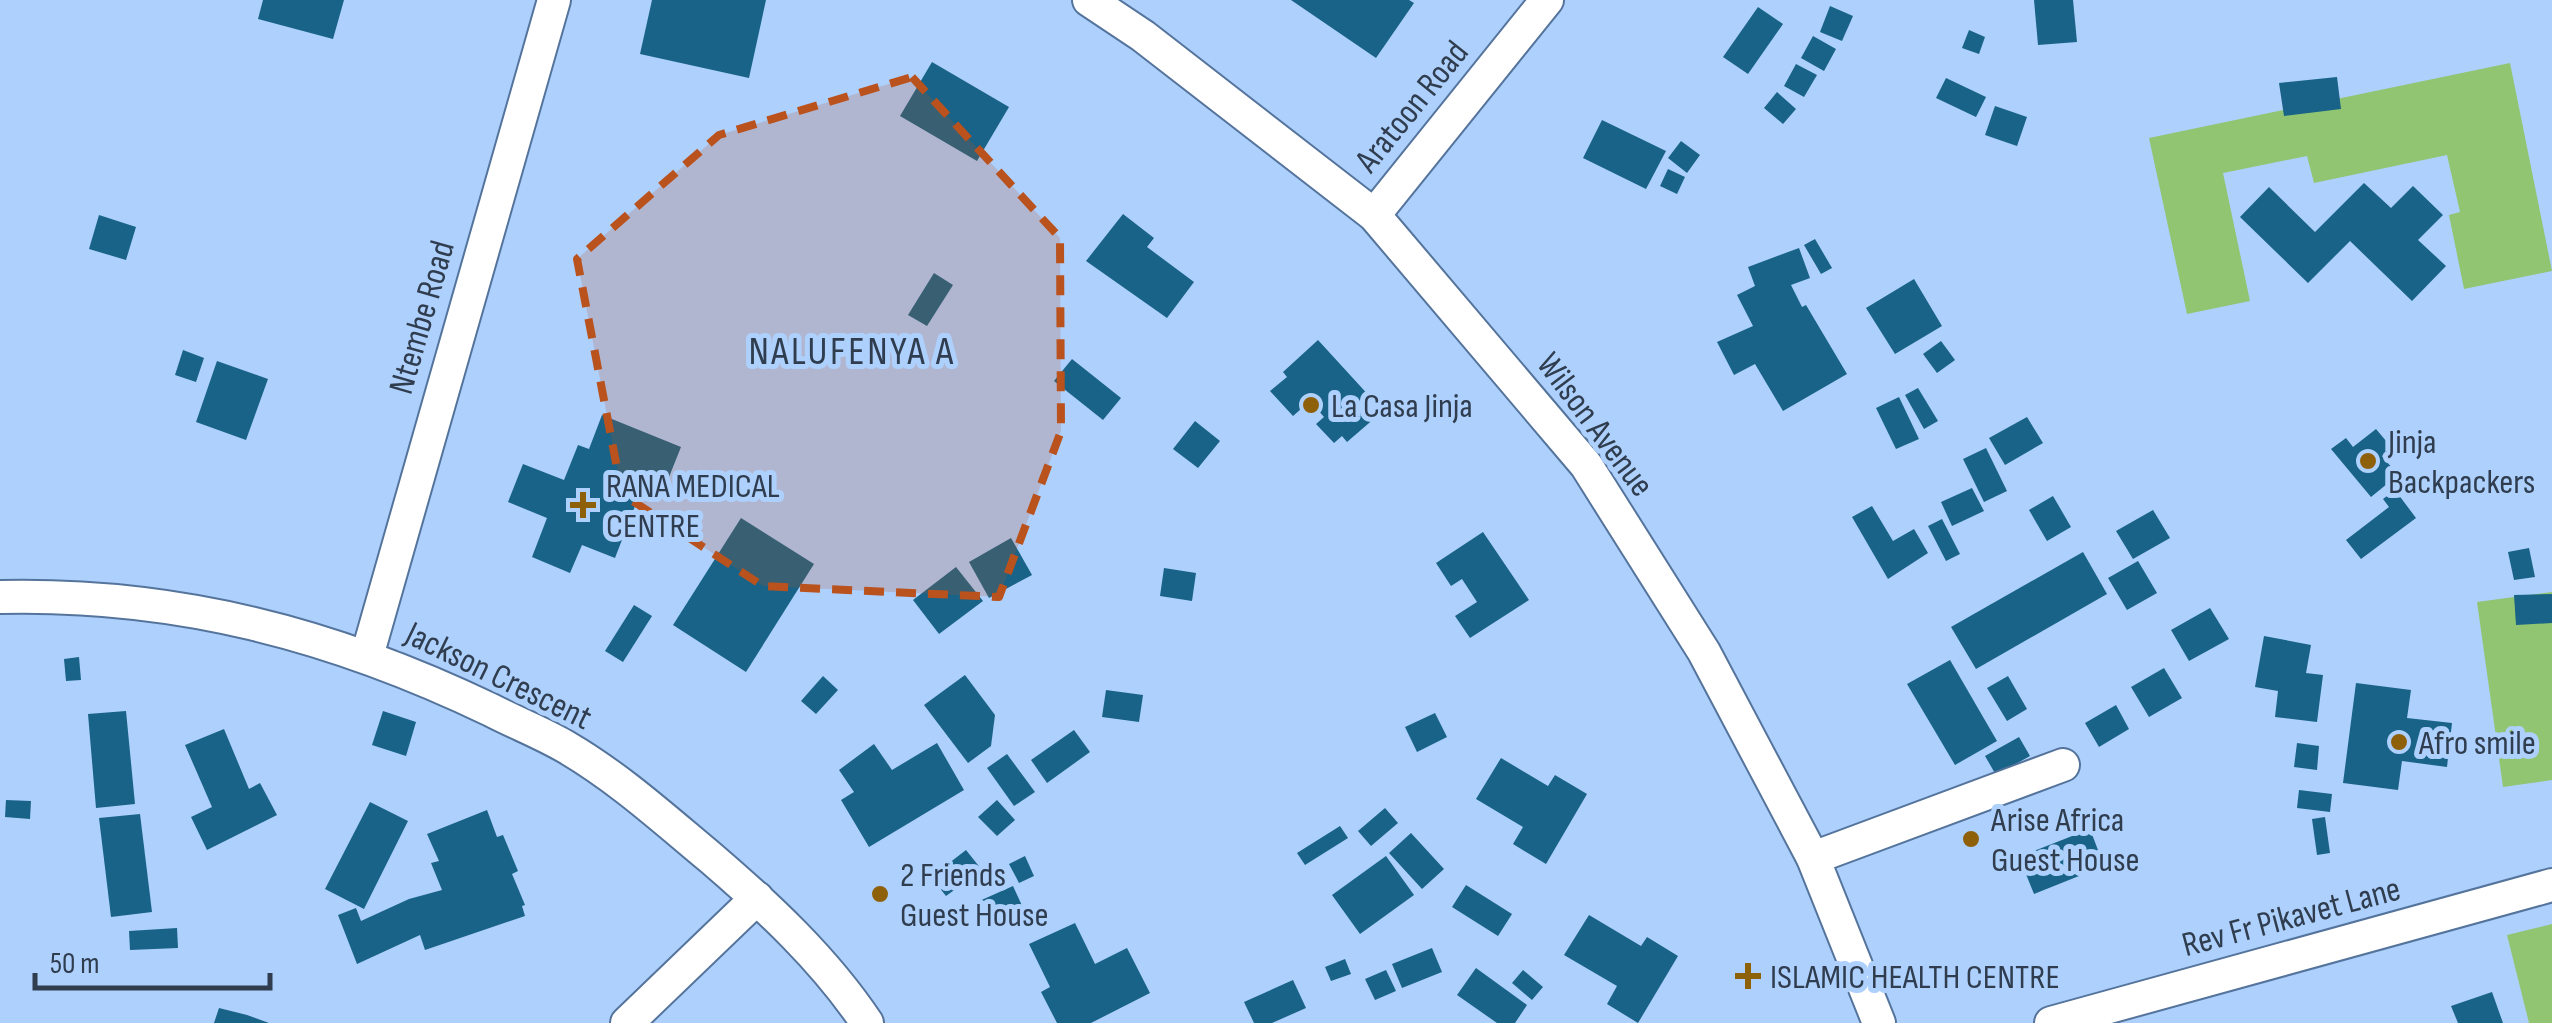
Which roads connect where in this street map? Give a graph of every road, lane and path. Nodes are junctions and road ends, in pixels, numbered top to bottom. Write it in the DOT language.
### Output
graph roads {
  1 [pos="554,0"];
  2 [pos="1089,0"];
  3 [pos="1547,0"];
  4 [pos="1374,215"];
  5 [pos="0,597"];
  6 [pos="367,656"];
  7 [pos="2063,765"];
  8 [pos="1813,858"];
  9 [pos="2552,885"];
  10 [pos="757,898"];
  11 [pos="627,1023"];
  12 [pos="867,1023"];
  13 [pos="1879,1023"];
  14 [pos="2051,1023"];
  1 -- 6 [label="street, Ntembe Road"];
  2 -- 4 [label="street, Wilson Avenue"];
  3 -- 4 [label="street, Aratoon Road"];
  4 -- 8 [label="street, Wilson Avenue"];
  5 -- 6 [label="street, Jackson Crescent"];
  6 -- 10 [label="street, Jackson Crescent"];
  7 -- 8 [label="street"];
  8 -- 13 [label="street, Wilson Avenue"];
  9 -- 14 [label="street, Rev Fr Pikavet Lane"];
  10 -- 11 [label="street"];
  10 -- 12 [label="street, Jackson Crescent"];
}
